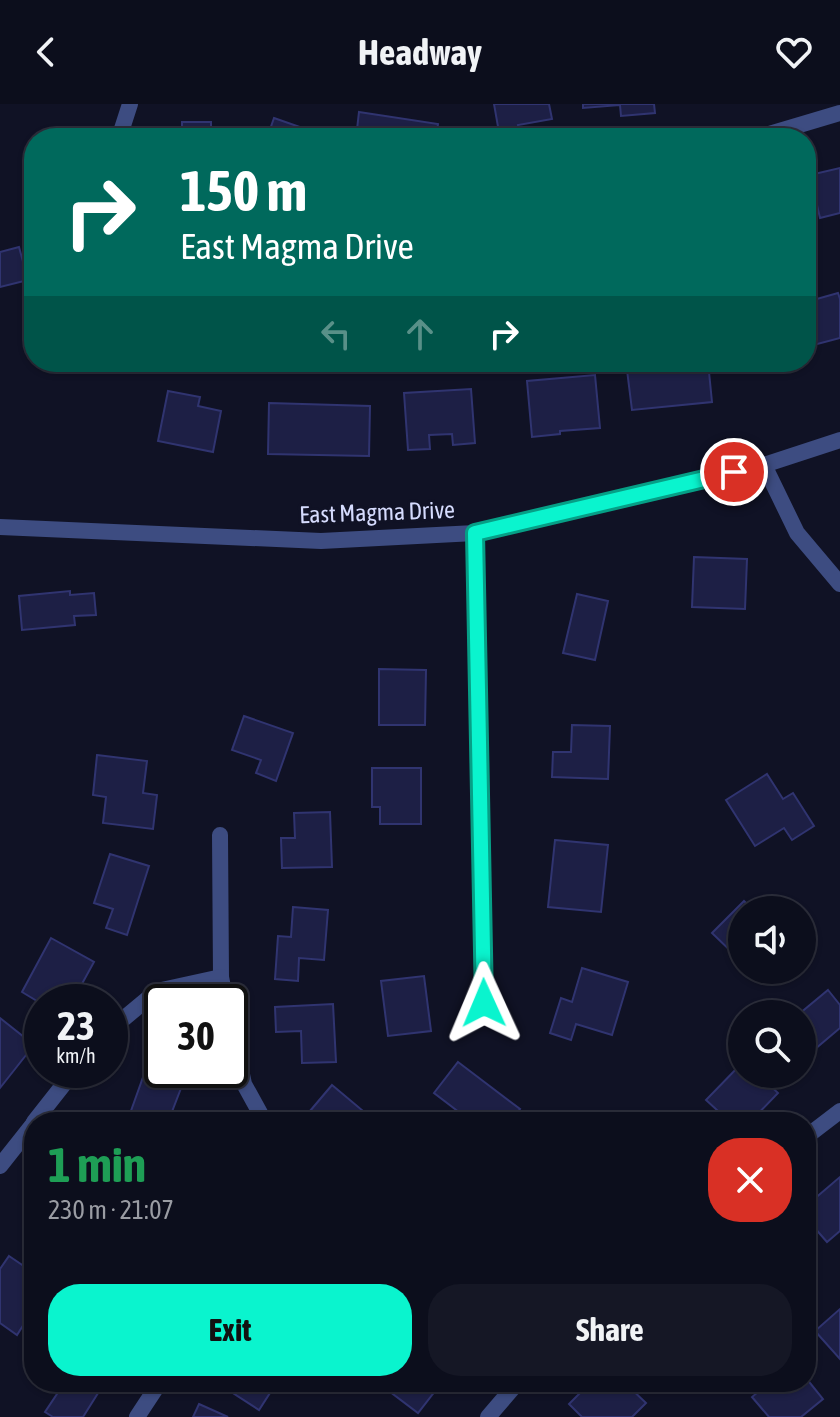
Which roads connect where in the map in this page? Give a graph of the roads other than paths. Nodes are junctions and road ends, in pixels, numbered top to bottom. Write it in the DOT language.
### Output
graph roads {
  1 [pos="130,104"];
  2 [pos="840,113"];
  3 [pos="122,128"];
  4 [pos="790,128"];
  5 [pos="840,440"];
  6 [pos="764,465"];
  7 [pos="0,527"];
  8 [pos="475,533"];
  9 [pos="840,584"];
  10 [pos="220,835"];
  11 [pos="221,977"];
  12 [pos="222,984"];
  13 [pos="484,1003"];
  14 [pos="128,1015"];
  15 [pos="61,1088"];
  16 [pos="246,1088"];
  17 [pos="840,1111"];
  18 [pos="42,1112"];
  19 [pos="259,1112"];
  20 [pos="816,1129"];
  21 [pos="24,1135"];
  22 [pos="0,1166"];
  23 [pos="153,1392"];
  24 [pos="509,1392"];
  25 [pos="137,1417"];
  26 [pos="488,1417"];
  1 -- 3 [label="street"];
  2 -- 4 [label="street"];
  5 -- 6 [label="street, East Magma Drive"];
  6 -- 8 [label="street, East Magma Drive"];
  6 -- 9 [label="street"];
  7 -- 8 [label="street, East Magma Drive"];
  8 -- 13 [label="street"];
  10 -- 11 [label="street"];
  11 -- 12 [label="street"];
  11 -- 14 [label="street"];
  15 -- 18 [label="street"];
  16 -- 19 [label="street"];
  17 -- 20 [label="street"];
  21 -- 22 [label="street"];
  23 -- 25 [label="street"];
  24 -- 26 [label="street"];
}
